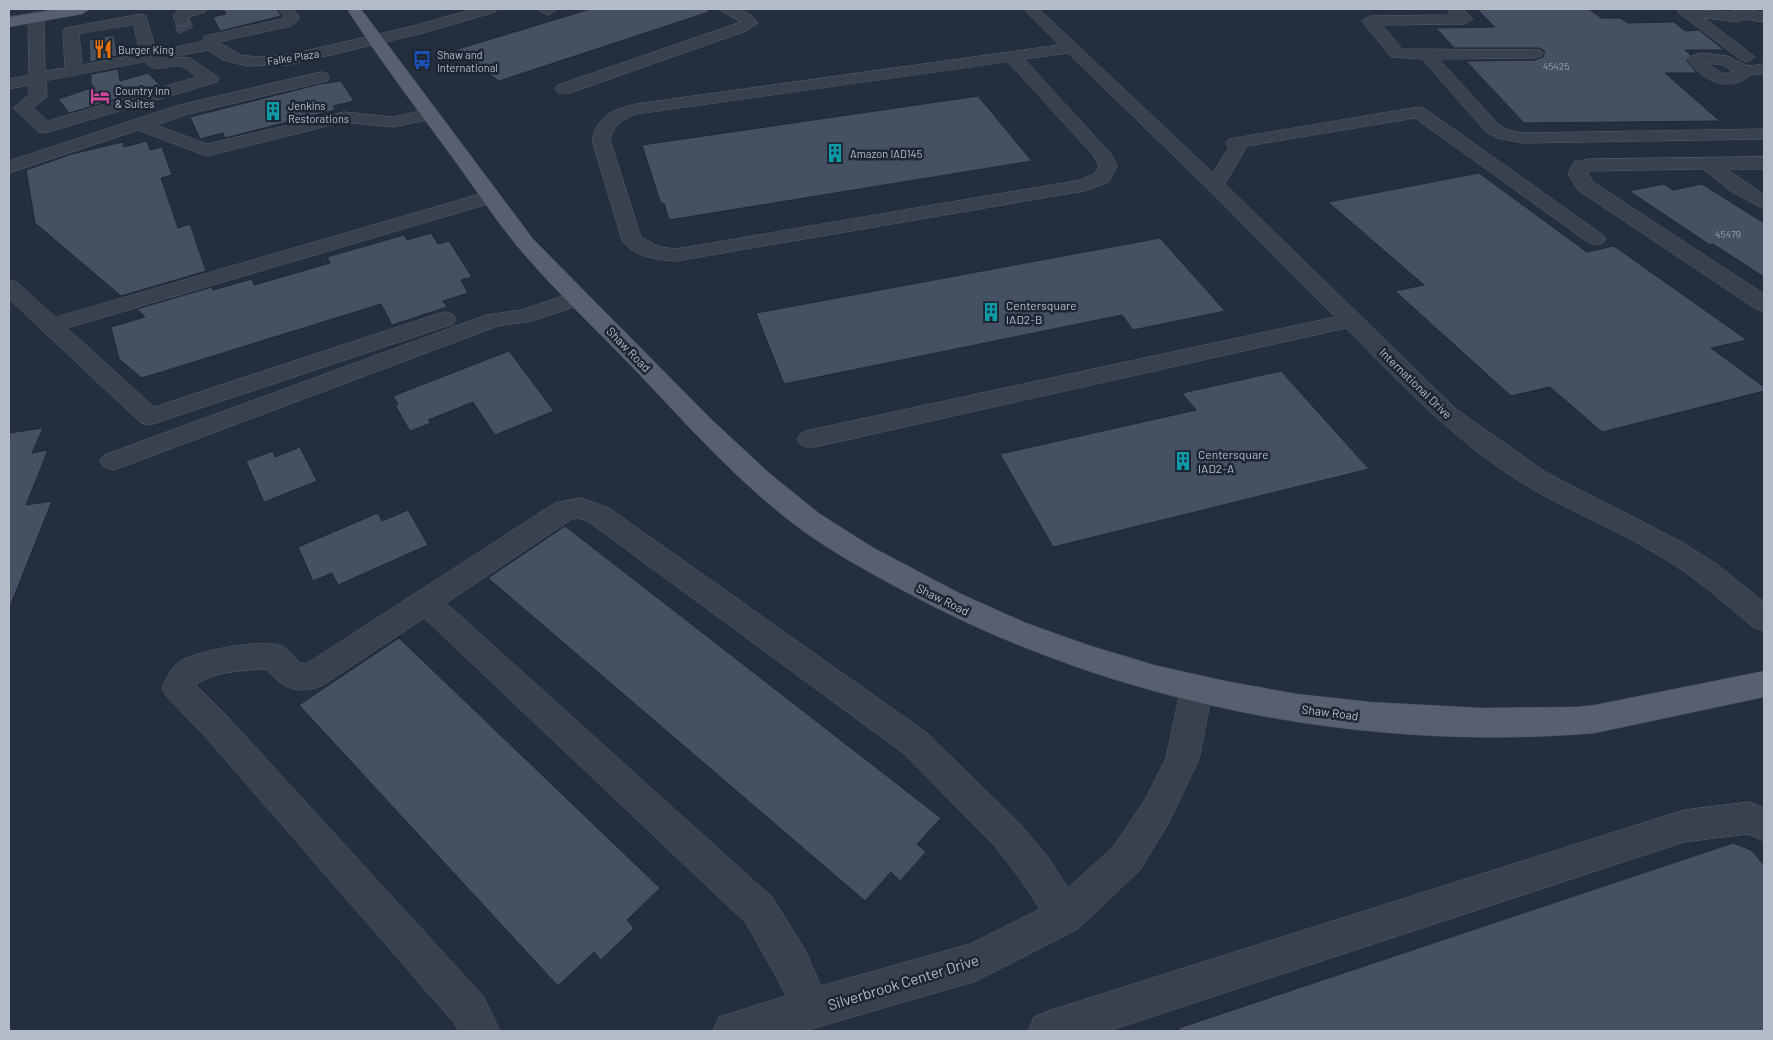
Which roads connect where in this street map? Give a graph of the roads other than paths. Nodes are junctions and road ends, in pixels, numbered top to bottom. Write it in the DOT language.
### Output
graph roads {
  1 [pos="82,9"];
  2 [pos="200,9"];
  3 [pos="286,9"];
  4 [pos="354,9"];
  5 [pos="490,9"];
  6 [pos="728,9"];
  7 [pos="1031,9"];
  8 [pos="1454,9"];
  9 [pos="1679,9"];
  10 [pos="9,11"];
  11 [pos="30,13"];
  12 [pos="457,13"];
  13 [pos="1738,16"];
  14 [pos="1764,17"];
  15 [pos="9,22"];
  16 [pos="209,29"];
  17 [pos="1764,31"];
  18 [pos="375,40"];
  19 [pos="1071,48"];
  20 [pos="1535,53"];
  21 [pos="1426,54"];
  22 [pos="150,55"];
  23 [pos="1012,56"];
  24 [pos="1754,64"];
  25 [pos="74,66"];
  26 [pos="321,77"];
  27 [pos="38,78"];
  28 [pos="1764,83"];
  29 [pos="9,84"];
  30 [pos="564,89"];
  31 [pos="38,97"];
  32 [pos="430,114"];
  33 [pos="138,124"];
  34 [pos="1764,134"];
  35 [pos="1764,163"];
  36 [pos="1708,164"];
  37 [pos="9,167"];
  38 [pos="1215,185"];
  39 [pos="491,197"];
  40 [pos="1764,203"];
  41 [pos="1596,239"];
  42 [pos="9,287"];
  43 [pos="578,298"];
  44 [pos="1764,304"];
  45 [pos="1351,320"];
  46 [pos="53,325"];
  47 [pos="448,336"];
  48 [pos="810,439"];
  49 [pos="113,461"];
  50 [pos="425,601"];
  51 [pos="1764,620"];
  52 [pos="1764,684"];
  53 [pos="1197,688"];
  54 [pos="1764,825"];
  55 [pos="1066,916"];
  56 [pos="811,1009"];
  57 [pos="480,1031"];
  58 [pos="733,1031"];
  59 [pos="1048,1031"];
  1 -- 11 [label="main road"];
  2 -- 16 [label="street"];
  3 -- 16 [label="street"];
  4 -- 18 [label="main road, Shaw Road"];
  5 -- 12 [label="street"];
  6 -- 30 [label="street"];
  7 -- 19 [label="street, International Drive"];
  8 -- 21 [label="street"];
  9 -- 13 [label="street"];
  9 -- 24 [label="street"];
  10 -- 11 [label="main road"];
  11 -- 15 [label="main road"];
  11 -- 27 [label="street"];
  12 -- 18 [label="street"];
  13 -- 14 [label="street"];
  13 -- 17 [label="street"];
  13 -- 24 [label="street"];
  16 -- 18 [label="street, Falke Plaza"];
  16 -- 22 [label="street"];
  18 -- 32 [label="main road, Shaw Road"];
  19 -- 23 [label="street"];
  19 -- 38 [label="street, International Drive"];
  20 -- 21 [label="street"];
  21 -- 34 [label="street"];
  22 -- 25 [label="street"];
  22 -- 25 [label="street"];
  22 -- 31 [label="street"];
  22 -- 31 [label="street"];
  23 -- 23 [label="street"];
  24 -- 24 [label="street"];
  24 -- 28 [label="street"];
  25 -- 27 [label="street"];
  26 -- 33 [label="street"];
  27 -- 29 [label="street"];
  27 -- 31 [label="street"];
  32 -- 33 [label="street"];
  32 -- 39 [label="main road, Shaw Road"];
  33 -- 37 [label="street"];
  35 -- 36 [label="street"];
  36 -- 40 [label="street"];
  36 -- 44 [label="street"];
  38 -- 41 [label="street"];
  38 -- 45 [label="street, International Drive"];
  39 -- 43 [label="main road, Shaw Road"];
  39 -- 46 [label="street"];
  42 -- 46 [label="street"];
  43 -- 47 [label="street"];
  43 -- 53 [label="main road, Shaw Road"];
  45 -- 48 [label="street"];
  45 -- 51 [label="street, International Drive"];
  46 -- 47 [label="street"];
  47 -- 49 [label="street"];
  50 -- 55 [label="street"];
  50 -- 56 [label="street"];
  50 -- 57 [label="street"];
  52 -- 53 [label="main road, Shaw Road"];
  53 -- 55 [label="street, Silverbrook Center Drive"];
  54 -- 59 [label="street"];
  55 -- 56 [label="street, Silverbrook Center Drive"];
  56 -- 58 [label="street, Silverbrook Center Drive"];
}
